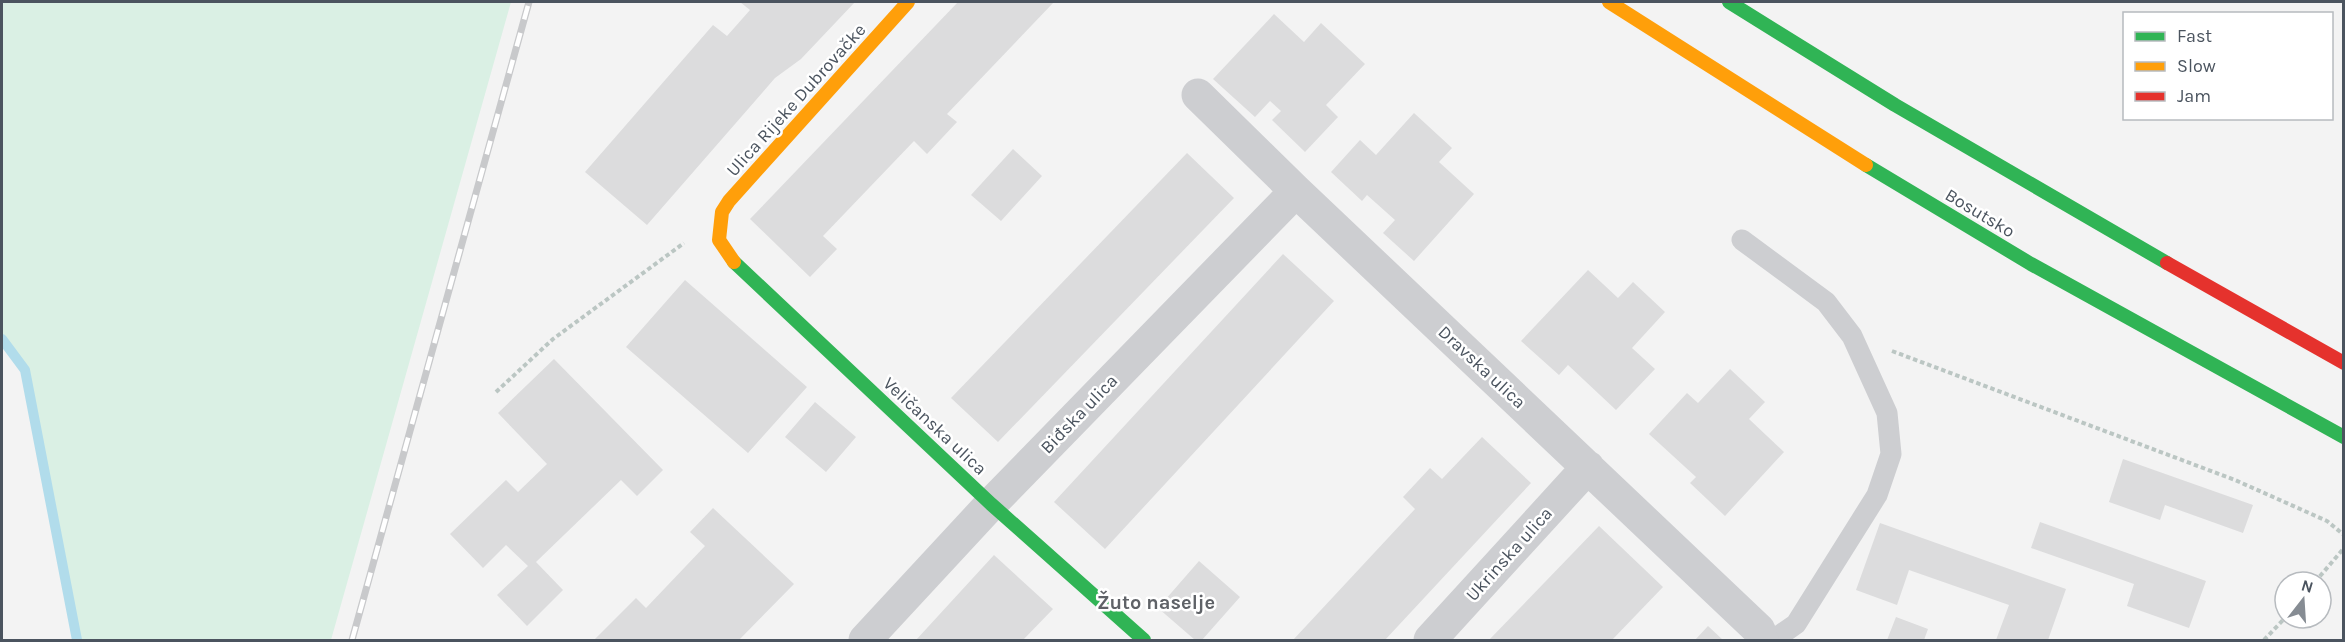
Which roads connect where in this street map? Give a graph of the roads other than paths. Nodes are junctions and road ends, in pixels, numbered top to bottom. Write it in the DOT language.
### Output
graph roads {
  1 [pos="908,2"];
  2 [pos="1610,2"];
  3 [pos="1729,2"];
  4 [pos="1198,95"];
  5 [pos="1296,191"];
  6 [pos="720,226"];
  7 [pos="1742,240"];
  8 [pos="2343,363"];
  9 [pos="2343,437"];
  10 [pos="1588,467"];
  11 [pos="991,504"];
  12 [pos="866,640"];
  13 [pos="1144,640"];
  14 [pos="1430,640"];
  15 [pos="1762,640"];
  16 [pos="1773,640"];
  1 -- 6 [label="main road, Ulica Rijeke Dubrovačke"];
  2 -- 9 [label="main road, Bosutsko"];
  3 -- 8 [label="main road"];
  4 -- 5 [label="street, Dravska ulica"];
  5 -- 10 [label="street, Dravska ulica"];
  5 -- 11 [label="street, Biđska ulica"];
  6 -- 11 [label="main road, Veličanska ulica"];
  7 -- 16 [label="lane"];
  10 -- 14 [label="street, Ukrinska ulica"];
  10 -- 15 [label="street, Dravska ulica"];
  11 -- 12 [label="street, Biđska ulica"];
  11 -- 13 [label="main road, Veličanska ulica"];
}
